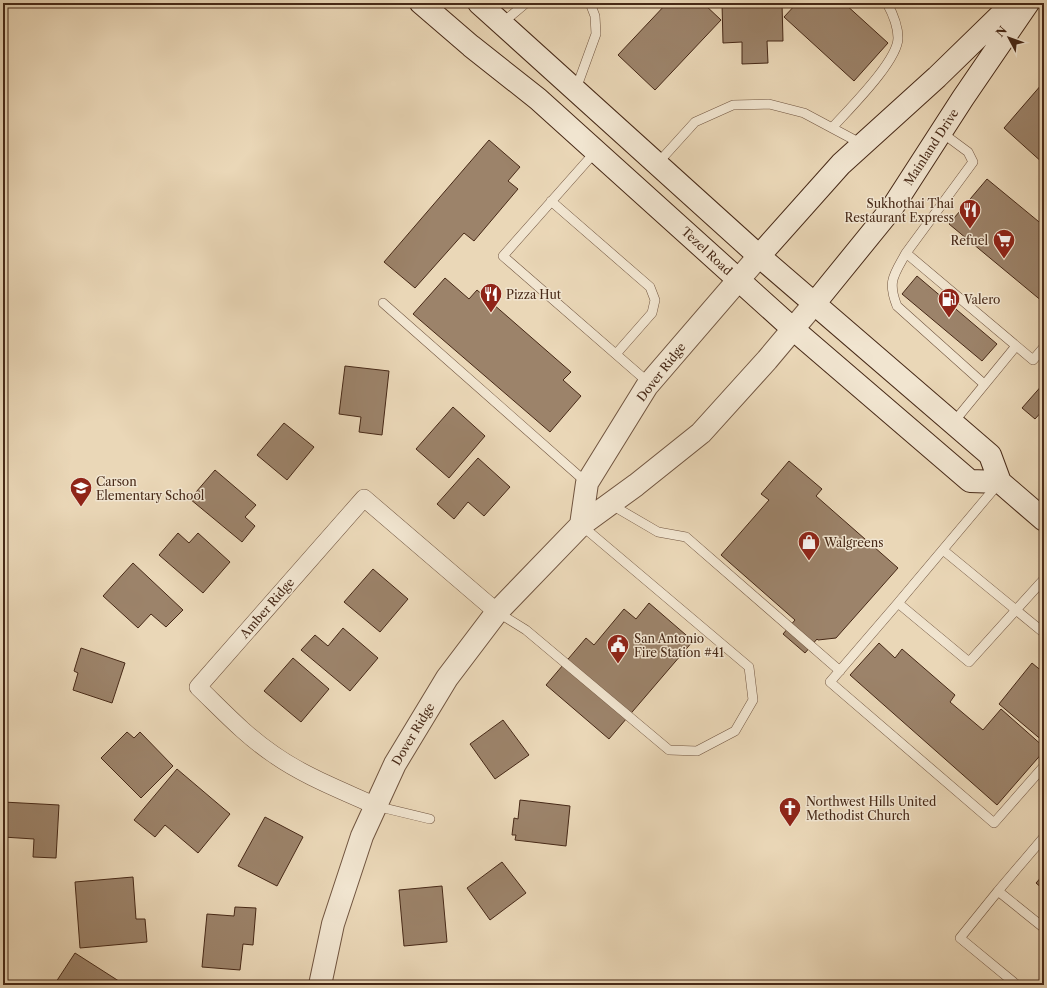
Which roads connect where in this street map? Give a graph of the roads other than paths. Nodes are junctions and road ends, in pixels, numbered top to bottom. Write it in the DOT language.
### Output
graph roads {
  1 [pos="421,3"];
  2 [pos="479,3"];
  3 [pos="526,3"];
  4 [pos="590,3"];
  5 [pos="887,3"];
  6 [pos="1013,3"];
  7 [pos="1028,3"];
  8 [pos="500,24"];
  9 [pos="575,90"];
  10 [pos="832,128"];
  11 [pos="941,132"];
  12 [pos="862,144"];
  13 [pos="596,151"];
  14 [pos="657,164"];
  15 [pos="551,201"];
  16 [pos="906,253"];
  17 [pos="759,256"];
  18 [pos="738,280"];
  19 [pos="382,303"];
  20 [pos="814,304"];
  21 [pos="793,328"];
  22 [pos="1016,346"];
  23 [pos="1044,347"];
  24 [pos="616,354"];
  25 [pos="649,383"];
  26 [pos="984,384"];
  27 [pos="953,423"];
  28 [pos="1000,482"];
  29 [pos="587,483"];
  30 [pos="610,504"];
  31 [pos="1044,520"];
  32 [pos="581,525"];
  33 [pos="943,550"];
  34 [pos="1044,579"];
  35 [pos="898,603"];
  36 [pos="1016,609"];
  37 [pos="497,612"];
  38 [pos="1044,633"];
  39 [pos="840,671"];
  40 [pos="1044,766"];
  41 [pos="376,806"];
  42 [pos="430,819"];
  43 [pos="1044,837"];
  44 [pos="998,891"];
  45 [pos="1044,928"];
  46 [pos="320,985"];
  47 [pos="1018,985"];
  1 -- 13 [label="main road, Tezel Road"];
  2 -- 8 [label="main road"];
  3 -- 8 [label="lane"];
  4 -- 9 [label="lane"];
  5 -- 10 [label="lane"];
  6 -- 12 [label="main road"];
  7 -- 11 [label="main road, Mainland Drive"];
  8 -- 9 [label="main road"];
  9 -- 14 [label="main road"];
  10 -- 12 [label="lane"];
  10 -- 14 [label="lane"];
  11 -- 16 [label="lane"];
  11 -- 20 [label="main road, Mainland Drive"];
  12 -- 17 [label="main road"];
  13 -- 15 [label="lane"];
  13 -- 18 [label="main road, Tezel Road"];
  14 -- 17 [label="main road"];
  15 -- 24 [label="lane"];
  15 -- 24 [label="lane"];
  16 -- 22 [label="lane"];
  16 -- 26 [label="lane"];
  17 -- 18 [label="main road, Dover Ridge"];
  17 -- 20 [label="main road"];
  18 -- 21 [label="main road, Tezel Road"];
  18 -- 25 [label="main road, Dover Ridge"];
  19 -- 29 [label="lane"];
  20 -- 21 [label="main road, Dover Ridge"];
  20 -- 27 [label="main road"];
  21 -- 28 [label="main road, Tezel Road"];
  21 -- 30 [label="main road, Dover Ridge"];
  22 -- 23 [label="lane"];
  22 -- 26 [label="lane"];
  24 -- 25 [label="lane"];
  25 -- 29 [label="main road, Dover Ridge"];
  26 -- 27 [label="lane"];
  27 -- 28 [label="main road"];
  28 -- 31 [label="main road"];
  28 -- 33 [label="lane"];
  29 -- 32 [label="main road, Dover Ridge"];
  30 -- 32 [label="main road, Dover Ridge"];
  30 -- 39 [label="lane"];
  32 -- 37 [label="main road, Dover Ridge"];
  32 -- 37 [label="lane"];
  33 -- 35 [label="lane"];
  33 -- 36 [label="lane"];
  34 -- 36 [label="lane"];
  35 -- 36 [label="lane"];
  35 -- 39 [label="lane"];
  36 -- 38 [label="lane"];
  37 -- 41 [label="main road, Dover Ridge"];
  37 -- 41 [label="street, Amber Ridge"];
  39 -- 40 [label="lane"];
  41 -- 42 [label="lane"];
  41 -- 46 [label="main road, Dover Ridge"];
  43 -- 44 [label="lane"];
  44 -- 45 [label="lane"];
  44 -- 47 [label="lane"];
}
